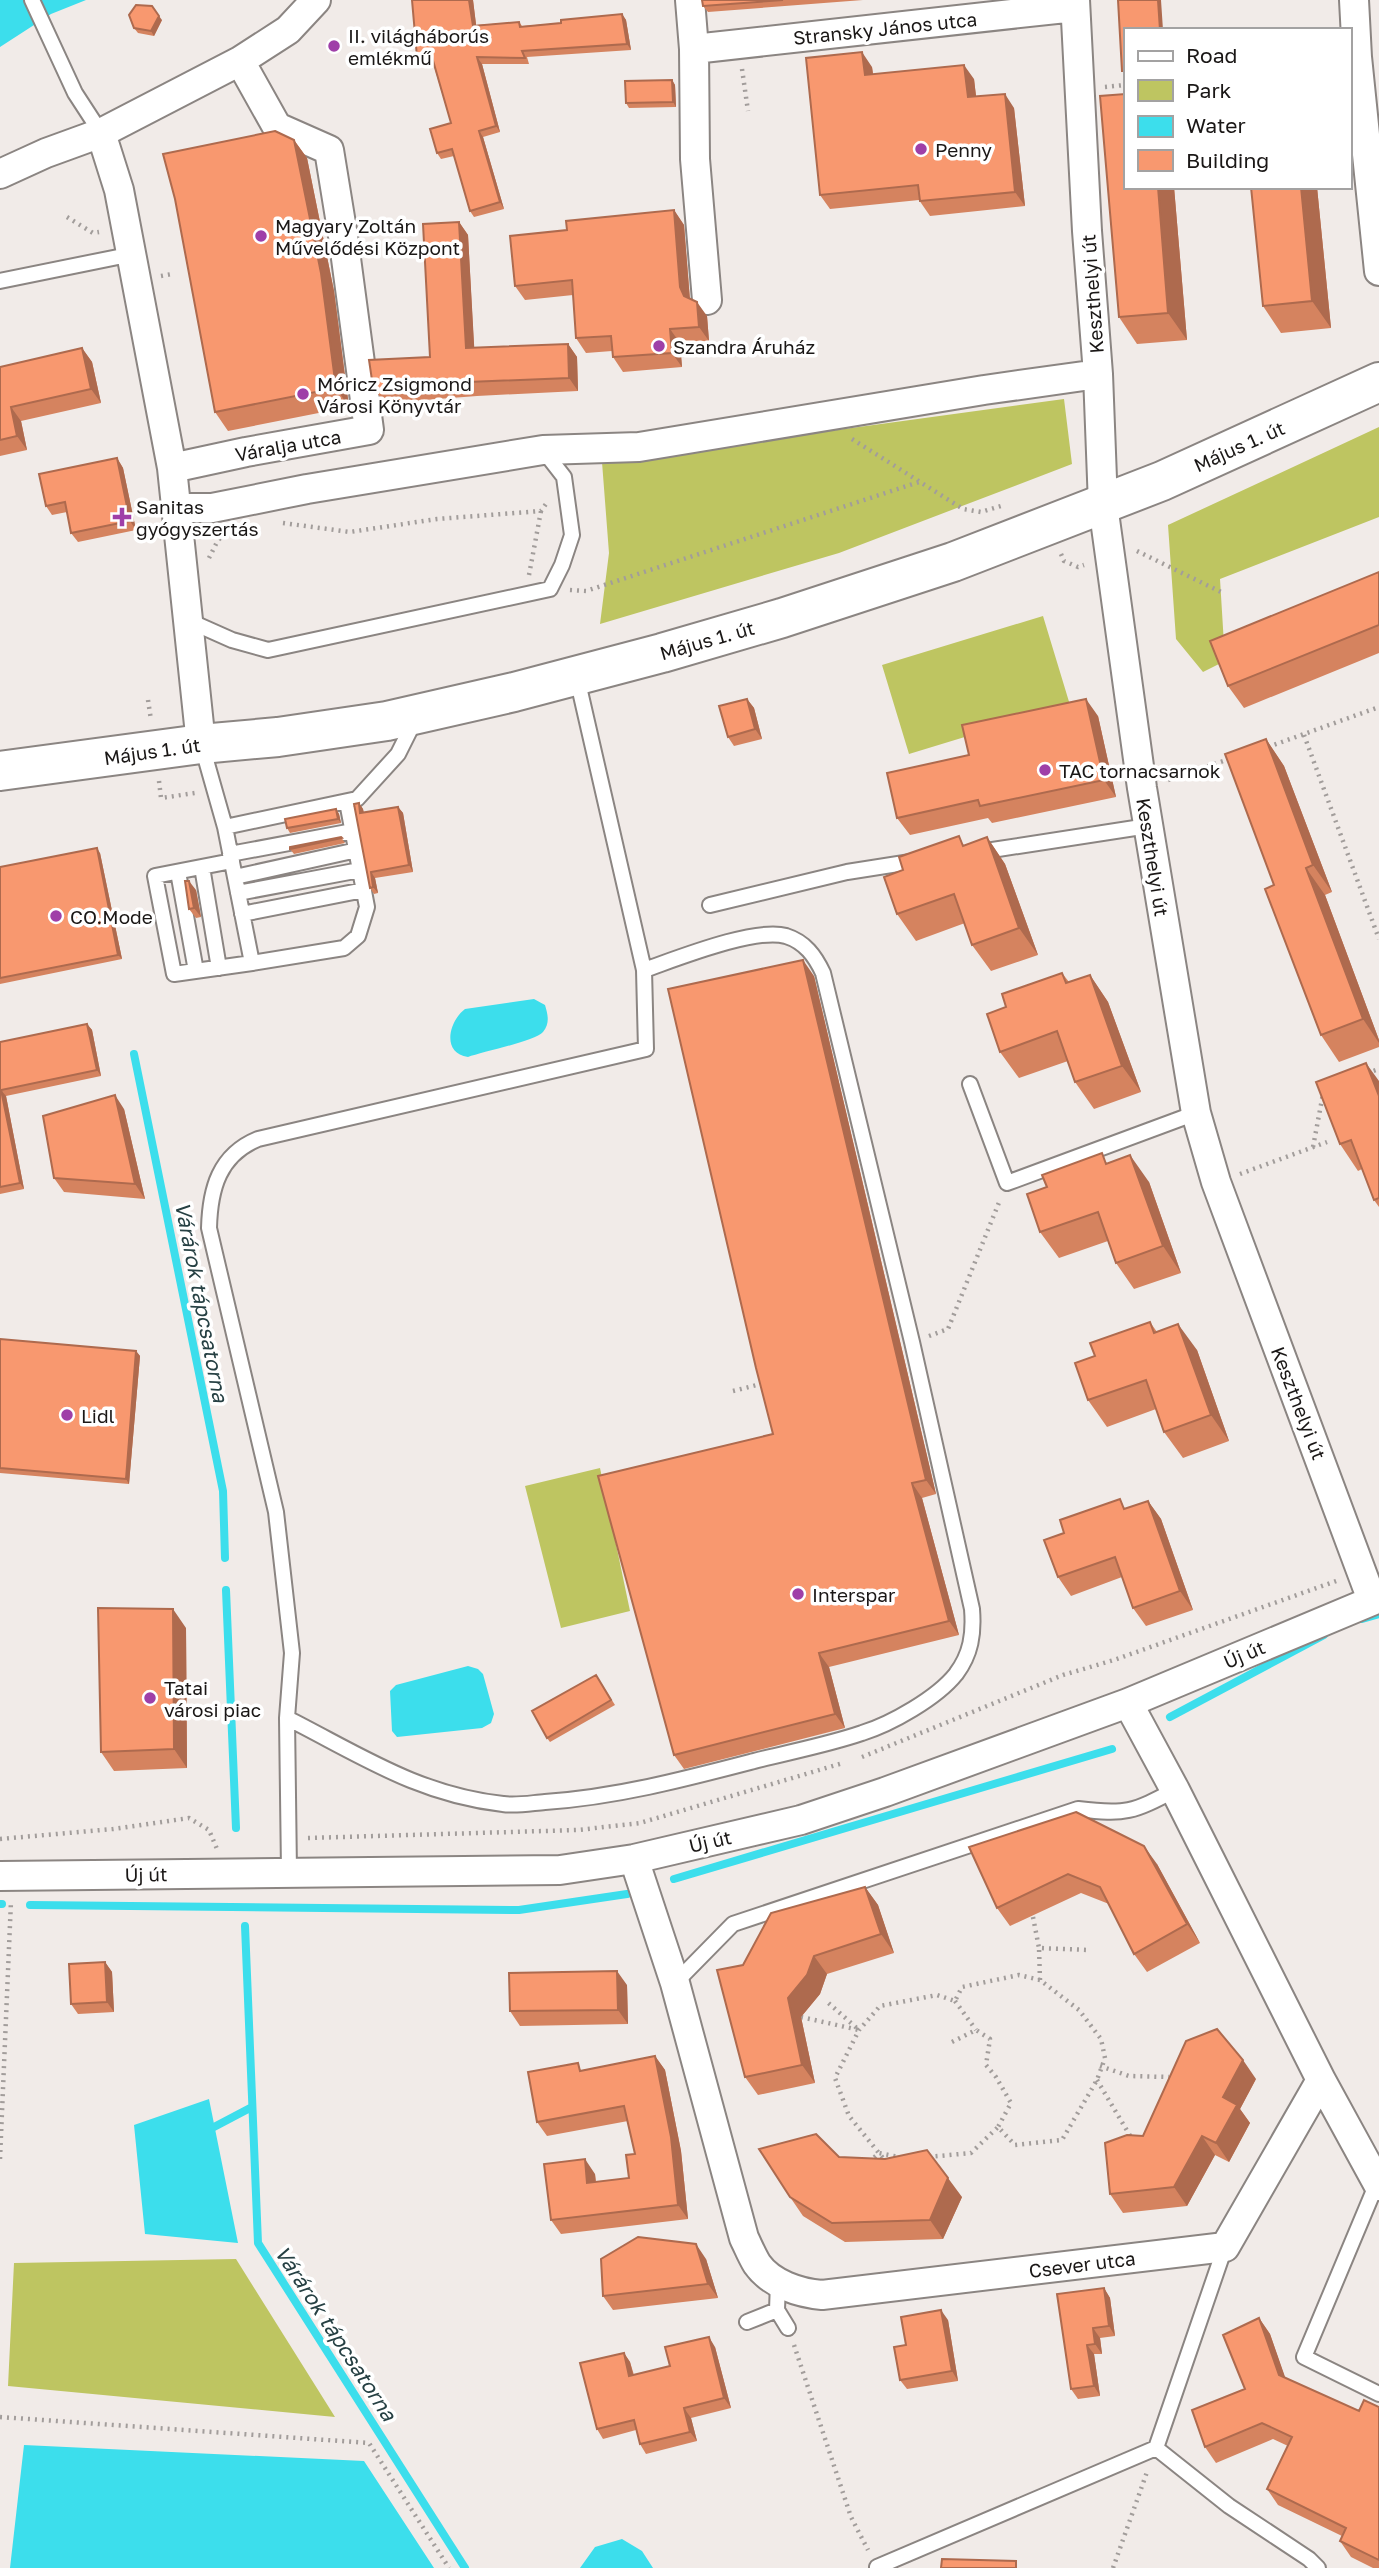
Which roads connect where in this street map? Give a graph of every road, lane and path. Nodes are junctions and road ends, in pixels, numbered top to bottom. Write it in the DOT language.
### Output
graph roads {
  1 [pos="32,0"];
  2 [pos="316,0"];
  3 [pos="690,0"];
  4 [pos="1354,0"];
  5 [pos="1075,3"];
  6 [pos="694,49"];
  7 [pos="240,61"];
  8 [pos="742,74"];
  9 [pos="748,111"];
  10 [pos="101,133"];
  11 [pos="0,174"];
  12 [pos="131,256"];
  13 [pos="1379,271"];
  14 [pos="0,281"];
  15 [pos="707,300"];
  16 [pos="1098,374"];
  17 [pos="1379,382"];
  18 [pos="841,432"];
  19 [pos="543,450"];
  20 [pos="172,468"];
  21 [pos="564,477"];
  22 [pos="919,482"];
  23 [pos="1004,505"];
  24 [pos="1103,505"];
  25 [pos="175,508"];
  26 [pos="541,511"];
  27 [pos="271,521"];
  28 [pos="1051,524"];
  29 [pos="227,533"];
  30 [pos="1111,558"];
  31 [pos="207,561"];
  32 [pos="551,589"];
  33 [pos="1221,592"];
  34 [pos="187,620"];
  35 [pos="576,676"];
  36 [pos="1379,707"];
  37 [pos="418,713"];
  38 [pos="1304,735"];
  39 [pos="201,744"];
  40 [pos="1266,747"];
  41 [pos="1241,755"];
  42 [pos="0,771"];
  43 [pos="1142,788"];
  44 [pos="347,803"];
  45 [pos="225,827"];
  46 [pos="1148,827"];
  47 [pos="353,831"];
  48 [pos="357,850"];
  49 [pos="970,853"];
  50 [pos="231,858"];
  51 [pos="929,860"];
  52 [pos="202,867"];
  53 [pos="360,870"];
  54 [pos="178,872"];
  55 [pos="235,877"];
  56 [pos="364,890"];
  57 [pos="238,893"];
  58 [pos="710,905"];
  59 [pos="242,914"];
  60 [pos="1379,939"];
  61 [pos="251,963"];
  62 [pos="219,968"];
  63 [pos="644,970"];
  64 [pos="196,971"];
  65 [pos="1379,1069"];
  66 [pos="1357,1077"];
  67 [pos="970,1084"];
  68 [pos="1324,1089"];
  69 [pos="1196,1113"];
  70 [pos="1326,1142"];
  71 [pos="1313,1147"];
  72 [pos="1216,1182"];
  73 [pos="1007,1183"];
  74 [pos="912,1342"];
  75 [pos="765,1382"];
  76 [pos="733,1391"];
  77 [pos="1376,1599"];
  78 [pos="1128,1703"];
  79 [pos="288,1717"];
  80 [pos="1175,1790"];
  81 [pos="0,1839"];
  82 [pos="634,1859"];
  83 [pos="289,1871"];
  84 [pos="227,1872"];
  85 [pos="6,1876"];
  86 [pos="1033,1917"];
  87 [pos="1040,1948"];
  88 [pos="1089,1950"];
  89 [pos="1040,1980"];
  90 [pos="675,1983"];
  91 [pos="825,2000"];
  92 [pos="955,2001"];
  93 [pos="801,2017"];
  94 [pos="859,2030"];
  95 [pos="976,2030"];
  96 [pos="951,2042"];
  97 [pos="1100,2066"];
  98 [pos="1170,2077"];
  99 [pos="1097,2080"];
  100 [pos="1321,2080"];
  101 [pos="998,2127"];
  102 [pos="1134,2143"];
  103 [pos="879,2153"];
  104 [pos="920,2158"];
  105 [pos="0,2159"];
  106 [pos="907,2159"];
  107 [pos="861,2168"];
  108 [pos="892,2169"];
  109 [pos="1378,2184"];
  110 [pos="1225,2247"];
  111 [pos="779,2282"];
  112 [pos="777,2310"];
  113 [pos="747,2322"];
  114 [pos="788,2328"];
  115 [pos="1379,2394"];
  116 [pos="0,2417"];
  117 [pos="1156,2448"];
  118 [pos="877,2567"];
  119 [pos="449,2568"];
  120 [pos="1113,2568"];
  121 [pos="1318,2568"];
  1 -- 10 [label="lane"];
  2 -- 7 [label="street"];
  3 -- 6 [label="street"];
  4 -- 13 [label="street"];
  5 -- 6 [label="street, Stransky János utca"];
  5 -- 16 [label="street, Keszthelyi út"];
  6 -- 15 [label="street"];
  7 -- 10 [label="street"];
  7 -- 20 [label="street, Váralja utca"];
  8 -- 9 [label="path"];
  10 -- 11 [label="street"];
  10 -- 12 [label="street"];
  12 -- 14 [label="lane"];
  12 -- 20 [label="street"];
  16 -- 19 [label="street"];
  16 -- 24 [label="street, Keszthelyi út"];
  17 -- 24 [label="main road, Május 1. út"];
  18 -- 22 [label="path"];
  19 -- 21 [label="lane"];
  19 -- 25 [label="street"];
  20 -- 25 [label="street"];
  21 -- 26 [label="path"];
  21 -- 32 [label="lane"];
  22 -- 23 [label="path"];
  22 -- 32 [label="path"];
  24 -- 28 [label="main road, Május 1. út"];
  24 -- 30 [label="street, Keszthelyi út"];
  25 -- 34 [label="street"];
  26 -- 27 [label="path"];
  26 -- 32 [label="path"];
  28 -- 30 [label="path"];
  28 -- 35 [label="main road, Május 1. út"];
  29 -- 31 [label="path"];
  30 -- 33 [label="path"];
  30 -- 43 [label="street, Keszthelyi út"];
  32 -- 34 [label="lane"];
  34 -- 39 [label="street"];
  35 -- 37 [label="main road, Május 1. út"];
  35 -- 63 [label="lane"];
  36 -- 38 [label="path"];
  37 -- 39 [label="main road, Május 1. út"];
  37 -- 44 [label="lane"];
  38 -- 40 [label="path"];
  38 -- 60 [label="path"];
  39 -- 42 [label="main road, Május 1. út"];
  39 -- 45 [label="lane"];
  41 -- 43 [label="path"];
  43 -- 46 [label="street, Keszthelyi út"];
  44 -- 45 [label="lane"];
  44 -- 47 [label="lane"];
  45 -- 50 [label="lane"];
  46 -- 49 [label="lane"];
  46 -- 69 [label="street, Keszthelyi út"];
  47 -- 48 [label="lane"];
  47 -- 50 [label="lane"];
  48 -- 53 [label="lane"];
  48 -- 55 [label="lane"];
  50 -- 52 [label="lane"];
  50 -- 55 [label="lane"];
  51 -- 58 [label="lane"];
  52 -- 54 [label="lane"];
  52 -- 62 [label="lane"];
  53 -- 56 [label="lane"];
  53 -- 57 [label="lane"];
  54 -- 64 [label="lane"];
  54 -- 64 [label="lane"];
  55 -- 57 [label="lane"];
  56 -- 59 [label="lane"];
  56 -- 61 [label="lane"];
  57 -- 59 [label="lane"];
  59 -- 61 [label="lane"];
  61 -- 62 [label="lane"];
  62 -- 64 [label="lane"];
  63 -- 74 [label="lane"];
  63 -- 79 [label="lane"];
  65 -- 66 [label="path"];
  67 -- 73 [label="lane"];
  68 -- 71 [label="path"];
  69 -- 72 [label="street, Keszthelyi út"];
  69 -- 73 [label="lane"];
  70 -- 71 [label="path"];
  71 -- 72 [label="path"];
  72 -- 77 [label="street, Keszthelyi út"];
  73 -- 74 [label="path"];
  74 -- 79 [label="lane"];
  75 -- 76 [label="path"];
  77 -- 78 [label="street, Új út"];
  78 -- 80 [label="street"];
  78 -- 82 [label="street, Új út"];
  79 -- 83 [label="lane"];
  80 -- 90 [label="lane"];
  80 -- 100 [label="street"];
  81 -- 84 [label="path"];
  82 -- 83 [label="street, Új út"];
  82 -- 90 [label="street, Csever utca"];
  83 -- 84 [label="street, Új út"];
  84 -- 85 [label="street, Új út"];
  85 -- 105 [label="path"];
  86 -- 87 [label="path"];
  87 -- 88 [label="path"];
  87 -- 89 [label="path"];
  89 -- 92 [label="path"];
  89 -- 97 [label="path"];
  90 -- 111 [label="street, Csever utca"];
  91 -- 94 [label="path"];
  92 -- 94 [label="path"];
  92 -- 95 [label="path"];
  93 -- 94 [label="path"];
  94 -- 103 [label="path"];
  95 -- 96 [label="path"];
  95 -- 101 [label="path"];
  97 -- 98 [label="path"];
  97 -- 99 [label="path"];
  99 -- 101 [label="path"];
  99 -- 102 [label="path"];
  100 -- 109 [label="street"];
  100 -- 110 [label="street"];
  101 -- 104 [label="path"];
  103 -- 106 [label="path"];
  103 -- 107 [label="path"];
  103 -- 108 [label="path"];
  109 -- 115 [label="lane"];
  110 -- 111 [label="street, Csever utca"];
  110 -- 117 [label="lane"];
  111 -- 112 [label="lane"];
  112 -- 113 [label="lane"];
  112 -- 114 [label="lane"];
  114 -- 118 [label="path"];
  116 -- 119 [label="path"];
  117 -- 118 [label="lane"];
  117 -- 120 [label="path"];
  117 -- 121 [label="lane"];
}
